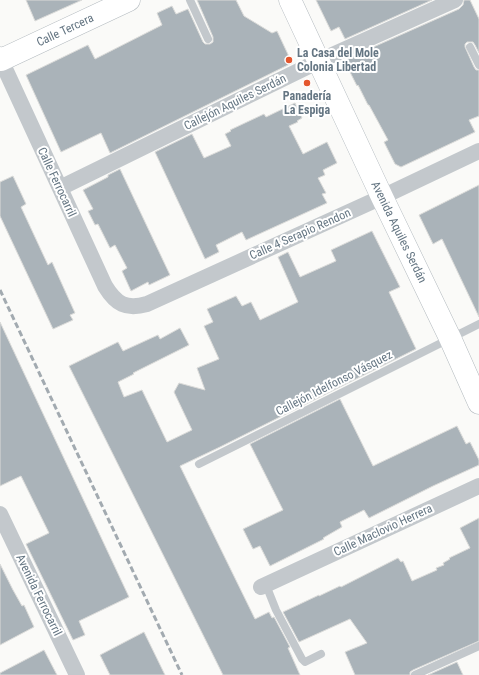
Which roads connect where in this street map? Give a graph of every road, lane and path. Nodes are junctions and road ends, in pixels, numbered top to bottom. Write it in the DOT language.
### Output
graph roads {
  1 [pos="129,0"];
  2 [pos="190,0"];
  3 [pos="290,0"];
  4 [pos="455,0"];
  5 [pos="208,39"];
  6 [pos="470,47"];
  7 [pos="0,59"];
  8 [pos="319,61"];
  9 [pos="479,65"];
  10 [pos="479,151"];
  11 [pos="60,188"];
  12 [pos="382,197"];
  13 [pos="118,302"];
  14 [pos="479,324"];
  15 [pos="450,338"];
  16 [pos="479,403"];
  17 [pos="199,464"];
  18 [pos="479,486"];
  19 [pos="0,514"];
  20 [pos="264,586"];
  21 [pos="479,646"];
  22 [pos="321,654"];
  23 [pos="77,675"];
  24 [pos="415,675"];
  1 -- 7 [label="street, Calle Tercera"];
  2 -- 5 [label="lane"];
  3 -- 8 [label="street, Avenida Aquiles Serdán"];
  4 -- 8 [label="street, Callejón Aquiles Serdán"];
  6 -- 9 [label="lane"];
  7 -- 11 [label="street, Calle Ferrocarril"];
  8 -- 11 [label="street, Callejón Aquiles Serdán"];
  8 -- 12 [label="street, Avenida Aquiles Serdán"];
  10 -- 12 [label="street, Calle 4 Serapio Rendon"];
  11 -- 13 [label="street, Calle Ferrocarril"];
  12 -- 13 [label="street, Calle 4 Serapio Rendon"];
  12 -- 15 [label="street, Avenida Aquiles Serdán"];
  14 -- 15 [label="lane, Callejón Idelfonso Vásquez"];
  15 -- 16 [label="street, Avenida Aquiles Serdán"];
  15 -- 17 [label="lane, Callejón Idelfonso Vásquez"];
  18 -- 20 [label="street, Calle Maclovio Herrera"];
  19 -- 23 [label="street, Avenida Ferrocarril"];
  20 -- 22 [label="lane"];
  21 -- 24 [label="lane"];
}
